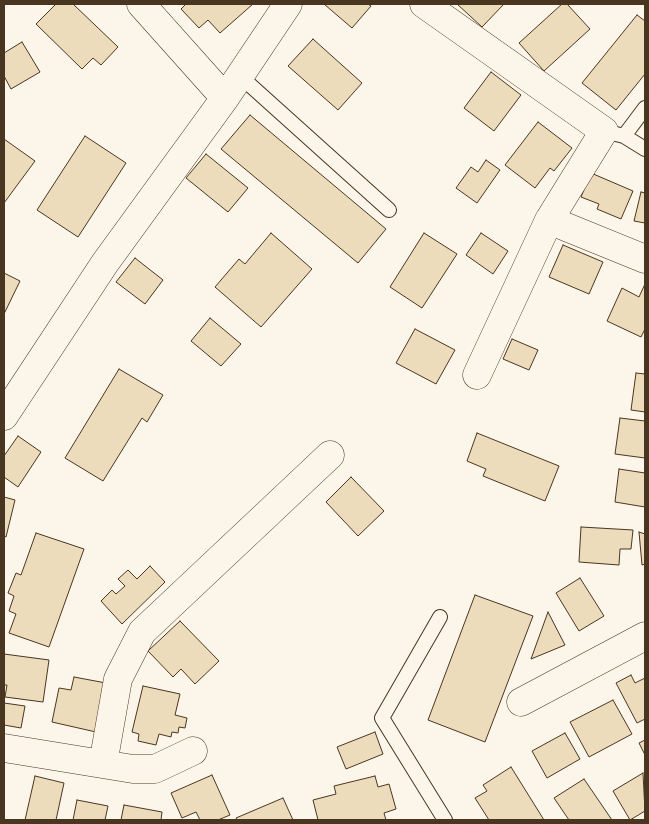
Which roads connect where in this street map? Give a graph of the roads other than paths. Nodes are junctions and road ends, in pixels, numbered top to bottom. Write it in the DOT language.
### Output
graph roads {
  1 [pos="141,4"];
  2 [pos="288,4"];
  3 [pos="424,4"];
  4 [pos="240,76"];
  5 [pos="225,98"];
  6 [pos="645,108"];
  7 [pos="614,133"];
  8 [pos="645,148"];
  9 [pos="389,210"];
  10 [pos="549,220"];
  11 [pos="645,259"];
  12 [pos="477,375"];
  13 [pos="4,416"];
  14 [pos="330,455"];
  15 [pos="440,617"];
  16 [pos="645,636"];
  17 [pos="521,702"];
  18 [pos="4,748"];
  19 [pos="193,752"];
  20 [pos="103,764"];
  21 [pos="445,820"];
  1 -- 5 [label="street"];
  2 -- 4 [label="street"];
  3 -- 7 [label="street"];
  4 -- 5 [label="street"];
  4 -- 9 [label="lane"];
  5 -- 13 [label="street"];
  6 -- 7 [label="lane"];
  7 -- 8 [label="lane"];
  7 -- 10 [label="street"];
  10 -- 11 [label="street"];
  10 -- 12 [label="street"];
  14 -- 20 [label="street"];
  15 -- 21 [label="lane"];
  16 -- 17 [label="street"];
  18 -- 20 [label="street"];
  19 -- 20 [label="street"];
}
